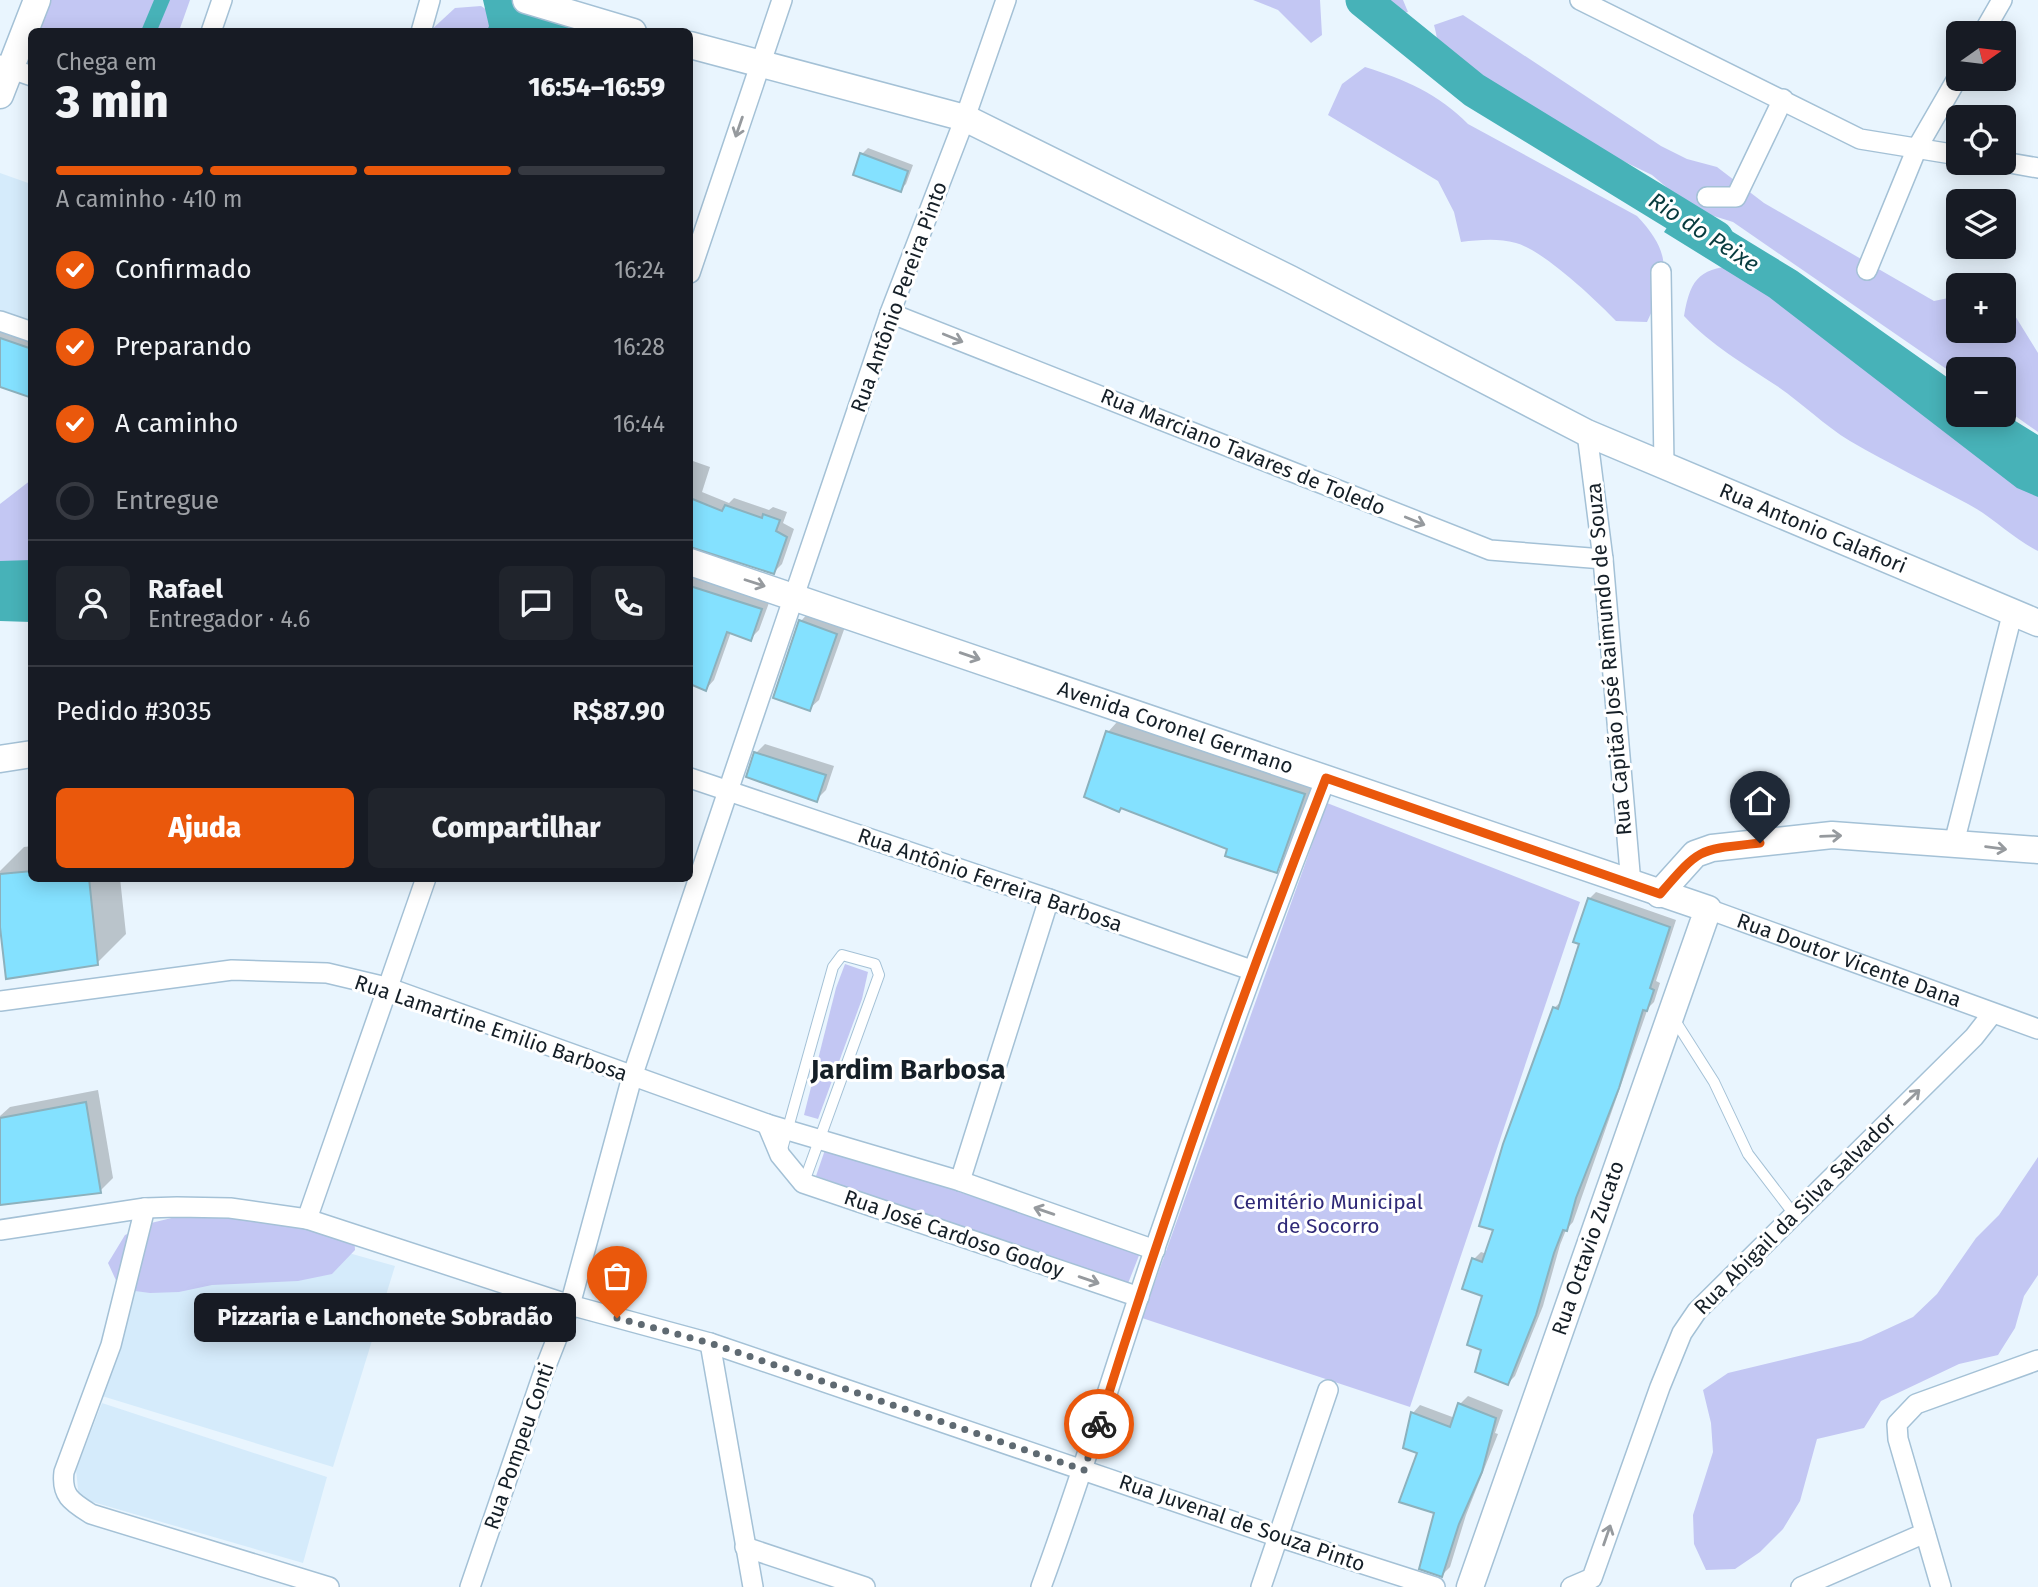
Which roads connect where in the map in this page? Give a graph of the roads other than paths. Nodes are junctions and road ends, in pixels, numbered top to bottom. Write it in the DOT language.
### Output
graph roads {
  1 [pos="37,0"];
  2 [pos="222,0"];
  3 [pos="429,0"];
  4 [pos="526,0"];
  5 [pos="782,0"];
  6 [pos="1006,0"];
  7 [pos="1580,0"];
  8 [pos="2002,0"];
  9 [pos="1990,21"];
  10 [pos="212,28"];
  11 [pos="422,28"];
  12 [pos="616,28"];
  13 [pos="693,46"];
  14 [pos="761,62"];
  15 [pos="14,70"];
  16 [pos="1950,91"];
  17 [pos="0,95"];
  18 [pos="1783,100"];
  19 [pos="965,118"];
  20 [pos="1917,148"];
  21 [pos="1946,153"];
  22 [pos="2016,164"];
  23 [pos="2038,168"];
  24 [pos="1707,197"];
  25 [pos="693,264"];
  26 [pos="1867,270"];
  27 [pos="1661,272"];
  28 [pos="890,313"];
  29 [pos="0,321"];
  30 [pos="28,331"];
  31 [pos="1587,433"];
  32 [pos="1664,465"];
  33 [pos="1603,559"];
  34 [pos="693,563"];
  35 [pos="796,596"];
  36 [pos="2012,615"];
  37 [pos="2038,623"];
  38 [pos="28,755"];
  39 [pos="0,759"];
  40 [pos="1326,778"];
  41 [pos="693,779"];
  42 [pos="728,792"];
  43 [pos="1954,843"];
  44 [pos="2038,850"];
  45 [pos="425,882"];
  46 [pos="1631,884"];
  47 [pos="1660,894"];
  48 [pos="1049,899"];
  49 [pos="1708,909"];
  50 [pos="1251,971"];
  51 [pos="386,987"];
  52 [pos="0,1001"];
  53 [pos="1669,1013"];
  54 [pos="1992,1014"];
  55 [pos="2038,1030"];
  56 [pos="632,1077"];
  57 [pos="767,1124"];
  58 [pos="788,1128"];
  59 [pos="818,1138"];
  60 [pos="780,1155"];
  61 [pos="960,1181"];
  62 [pos="803,1182"];
  63 [pos="145,1208"];
  64 [pos="1793,1213"];
  65 [pos="307,1219"];
  66 [pos="0,1230"];
  67 [pos="1155,1250"];
  68 [pos="1139,1297"];
  69 [pos="570,1305"];
  70 [pos="710,1343"];
  71 [pos="2038,1360"];
  72 [pos="1328,1390"];
  73 [pos="1084,1470"];
  74 [pos="1925,1534"];
  75 [pos="1279,1537"];
  76 [pos="745,1547"];
  77 [pos="1592,1583"];
  78 [pos="329,1587"];
  79 [pos="470,1587"];
  80 [pos="753,1587"];
  81 [pos="865,1587"];
  82 [pos="1041,1587"];
  83 [pos="1261,1587"];
  84 [pos="1435,1587"];
  85 [pos="1470,1587"];
  86 [pos="1571,1587"];
  87 [pos="1801,1587"];
  88 [pos="1941,1587"];
  1 -- 15 [label="street"];
  2 -- 10 [label="street"];
  3 -- 11 [label="street"];
  4 -- 12 [label="street"];
  5 -- 14 [label="street"];
  6 -- 19 [label="street, Rua Antônio Pereira Pinto"];
  7 -- 18 [label="street"];
  8 -- 9 [label="street"];
  13 -- 14 [label="street, Rua Antonio Calafiori"];
  14 -- 19 [label="street, Rua Antonio Calafiori"];
  14 -- 25 [label="street, one-way"];
  15 -- 17 [label="street"];
  16 -- 20 [label="street"];
  18 -- 20 [label="street"];
  18 -- 24 [label="street"];
  19 -- 28 [label="street, Rua Antônio Pereira Pinto"];
  19 -- 31 [label="street, Rua Antonio Calafiori"];
  20 -- 21 [label="street"];
  20 -- 26 [label="street"];
  22 -- 23 [label="street"];
  27 -- 32 [label="street"];
  28 -- 33 [label="street, Rua Marciano Tavares de Toledo, one-way"];
  28 -- 35 [label="street, Rua Antônio Pereira Pinto"];
  29 -- 30 [label="street"];
  31 -- 32 [label="street, Rua Antonio Calafiori"];
  31 -- 33 [label="street, Rua Capitão José Raimundo de Souza"];
  32 -- 36 [label="street, Rua Antonio Calafiori"];
  33 -- 46 [label="street, Rua Capitão José Raimundo de Souza"];
  34 -- 35 [label="street, Avenida Coronel Germano, one-way"];
  35 -- 40 [label="street, Avenida Coronel Germano, one-way"];
  35 -- 42 [label="street, Rua Antônio Pereira Pinto"];
  36 -- 37 [label="street, Rua Antonio Calafiori"];
  36 -- 43 [label="street"];
  38 -- 39 [label="street"];
  40 -- 46 [label="street, Avenida Coronel Germano"];
  40 -- 50 [label="street"];
  41 -- 42 [label="street, Rua Antônio Ferreira Barbosa"];
  42 -- 48 [label="street, Rua Antônio Ferreira Barbosa"];
  42 -- 56 [label="street, Rua Antônio Pereira Pinto"];
  43 -- 44 [label="street, one-way"];
  47 -- 43 [label="street, one-way"];
  45 -- 51 [label="street"];
  46 -- 47 [label="street, Avenida Coronel Germano"];
  47 -- 49 [label="street, Rua Doutor Vicente Dana"];
  48 -- 50 [label="street, Rua Antônio Ferreira Barbosa"];
  48 -- 61 [label="street"];
  49 -- 53 [label="street, Rua Octavio Zucato"];
  49 -- 54 [label="street, Rua Doutor Vicente Dana"];
  50 -- 67 [label="street"];
  51 -- 52 [label="street, Rua Lamartine Emilio Barbosa"];
  51 -- 56 [label="street, Rua Lamartine Emilio Barbosa"];
  51 -- 65 [label="street"];
  53 -- 64 [label="lane"];
  53 -- 85 [label="street, Rua Octavio Zucato"];
  54 -- 55 [label="street, Rua Doutor Vicente Dana"];
  64 -- 54 [label="street, Rua Abigail da Silva Salvador, one-way"];
  56 -- 57 [label="street, Rua Lamartine Emilio Barbosa"];
  56 -- 69 [label="street, Rua Pompeu Conti"];
  57 -- 58 [label="street, Rua Lamartine Emilio Barbosa"];
  57 -- 60 [label="street"];
  58 -- 59 [label="street"];
  58 -- 59 [label="lane"];
  58 -- 60 [label="lane"];
  59 -- 61 [label="street"];
  59 -- 62 [label="lane"];
  60 -- 62 [label="street"];
  67 -- 61 [label="street, one-way"];
  62 -- 68 [label="street, Rua José Cardoso Godoy, one-way"];
  63 -- 65 [label="street, Rua Juvenal de Souza Pinto"];
  63 -- 66 [label="street, Rua Juvenal de Souza Pinto"];
  63 -- 78 [label="street"];
  77 -- 64 [label="street, Rua Abigail da Silva Salvador, one-way"];
  65 -- 69 [label="street, Rua Juvenal de Souza Pinto"];
  67 -- 68 [label="street"];
  68 -- 73 [label="street"];
  69 -- 70 [label="street, Rua Juvenal de Souza Pinto"];
  69 -- 79 [label="street, Rua Pompeu Conti"];
  70 -- 73 [label="street, Rua Juvenal de Souza Pinto"];
  70 -- 76 [label="street"];
  71 -- 74 [label="street"];
  72 -- 75 [label="street"];
  73 -- 75 [label="street, Rua Juvenal de Souza Pinto"];
  73 -- 82 [label="street"];
  74 -- 87 [label="street"];
  74 -- 88 [label="street"];
  75 -- 83 [label="street"];
  75 -- 84 [label="street, Rua Juvenal de Souza Pinto"];
  76 -- 80 [label="street"];
  76 -- 81 [label="street"];
  77 -- 86 [label="street, Rua Abigail da Silva Salvador"];
}
